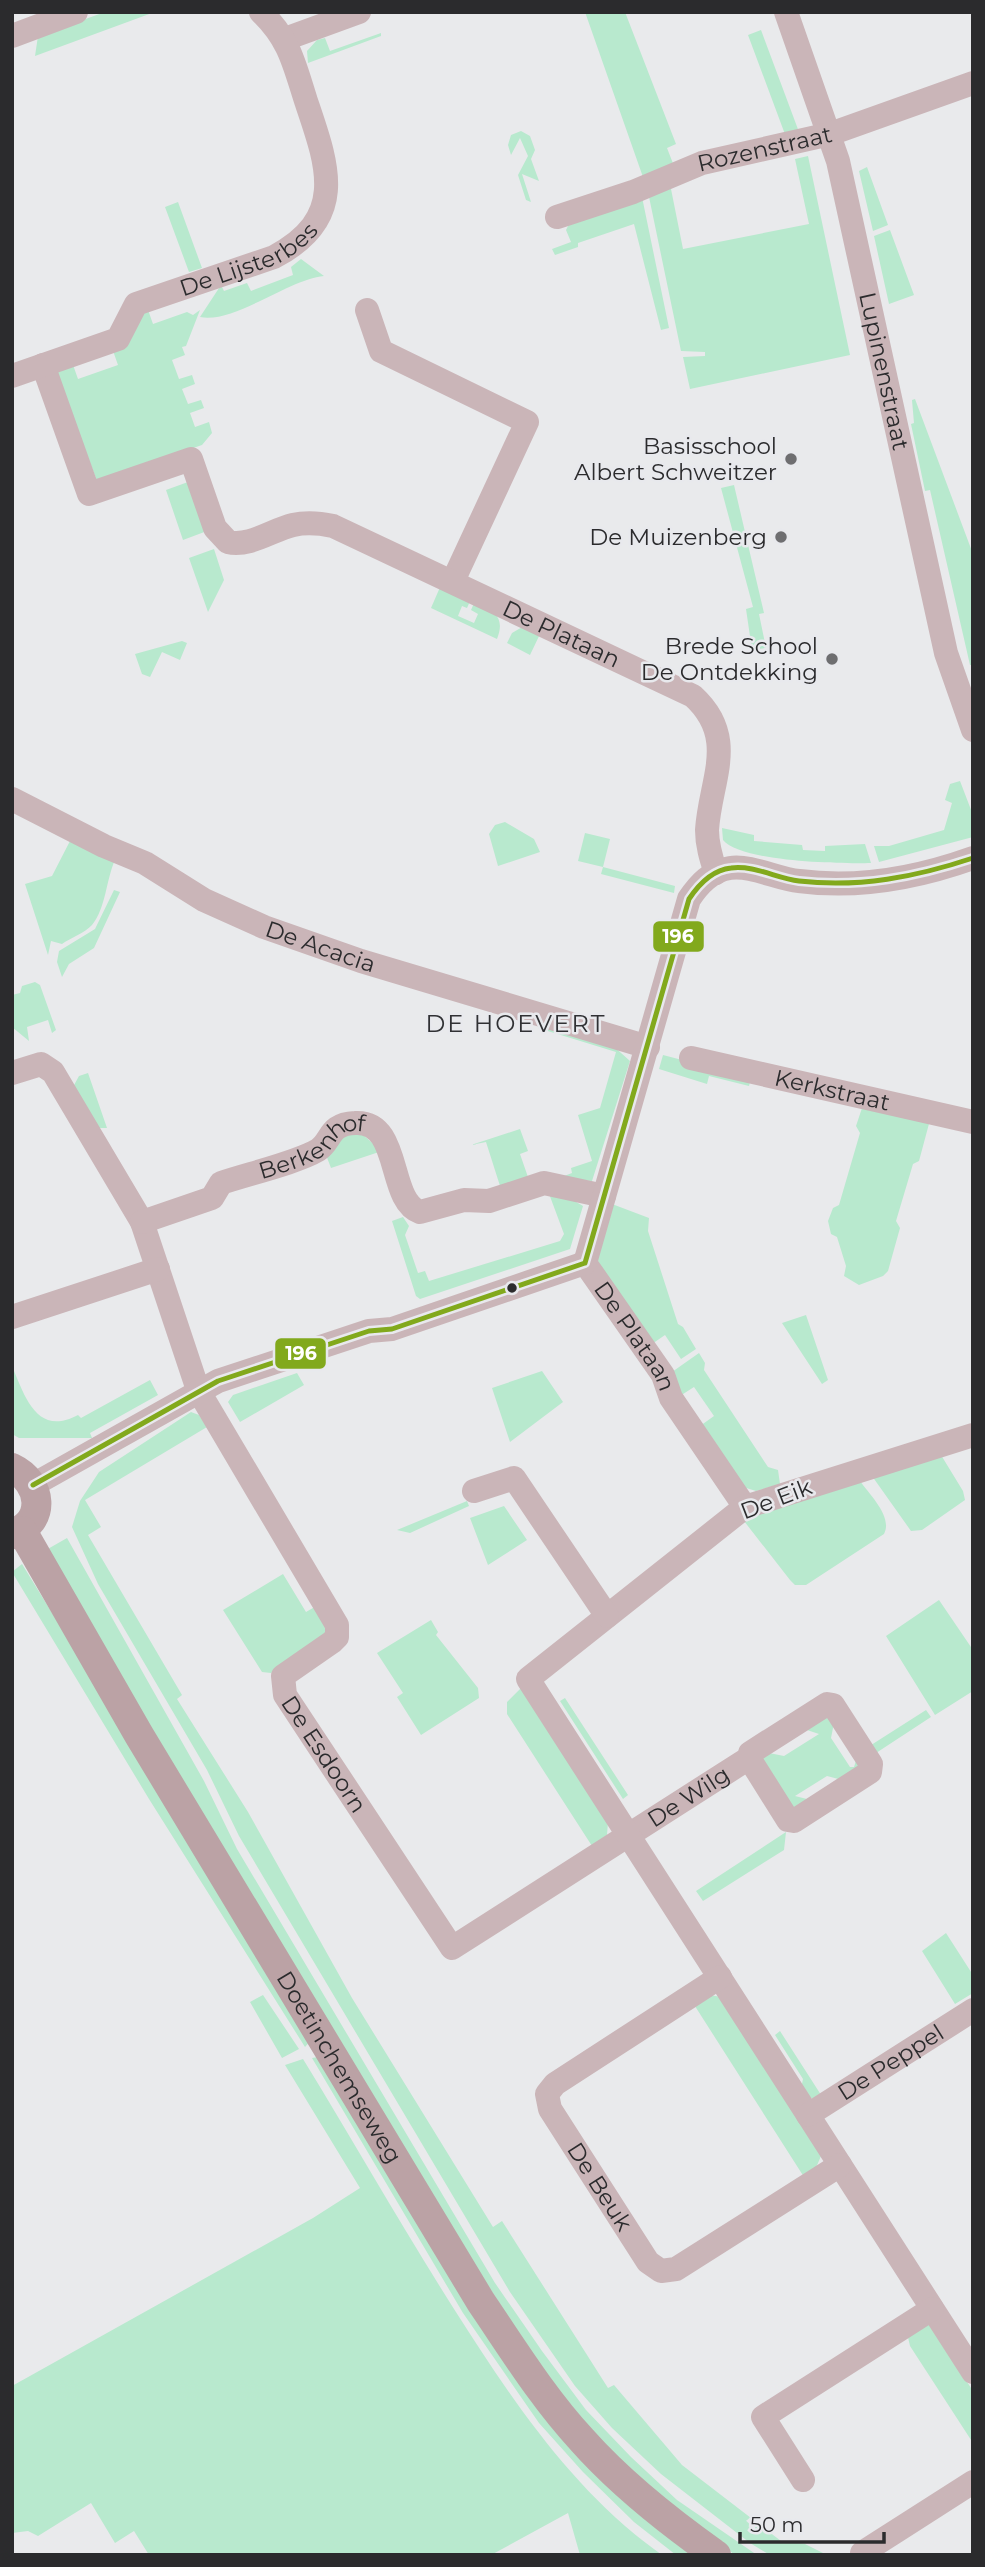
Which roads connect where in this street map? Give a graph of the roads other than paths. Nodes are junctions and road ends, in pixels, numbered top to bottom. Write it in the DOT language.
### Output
graph roads {
  1 [pos="76,12"];
  2 [pos="261,12"];
  3 [pos="359,12"];
  4 [pos="786,12"];
  5 [pos="12,36"];
  6 [pos="285,39"];
  7 [pos="973,83"];
  8 [pos="830,134"];
  9 [pos="557,217"];
  10 [pos="367,310"];
  11 [pos="43,365"];
  12 [pos="12,376"];
  13 [pos="453,581"];
  14 [pos="964,680"];
  15 [pos="973,730"];
  16 [pos="12,799"];
  17 [pos="973,858"];
  18 [pos="716,873"];
  19 [pos="648,1046"];
  20 [pos="691,1058"];
  21 [pos="12,1073"];
  22 [pos="973,1122"];
  23 [pos="604,1196"];
  24 [pos="142,1222"];
  25 [pos="584,1264"];
  26 [pos="158,1269"];
  27 [pos="12,1317"];
  28 [pos="198,1390"];
  29 [pos="973,1435"];
  30 [pos="23,1476"];
  31 [pos="474,1491"];
  32 [pos="746,1507"];
  33 [pos="17,1533"];
  34 [pos="607,1616"];
  35 [pos="749,1758"];
  36 [pos="628,1833"];
  37 [pos="720,1977"];
  38 [pos="971,2015"];
  39 [pos="808,2115"];
  40 [pos="840,2165"];
  41 [pos="932,2309"];
  42 [pos="973,2372"];
  43 [pos="803,2480"];
  44 [pos="973,2482"];
  45 [pos="862,2553"];
  46 [pos="716,2555"];
  1 -- 5 [label="street"];
  2 -- 6 [label="street, De Lijsterbes"];
  3 -- 6 [label="street"];
  4 -- 8 [label="street, Lupinenstraat"];
  6 -- 11 [label="street, De Lijsterbes"];
  7 -- 8 [label="street, Rozenstraat"];
  8 -- 9 [label="street, Rozenstraat"];
  8 -- 14 [label="street, Lupinenstraat"];
  10 -- 13 [label="street"];
  11 -- 12 [label="street, De Lijsterbes"];
  11 -- 13 [label="street, De Plataan"];
  13 -- 18 [label="street, De Plataan"];
  14 -- 15 [label="street, Lupinenstraat"];
  16 -- 19 [label="street, De Acacia"];
  17 -- 18 [label="street"];
  18 -- 19 [label="street, De Plataan"];
  19 -- 23 [label="street, De Plataan"];
  20 -- 22 [label="street, Kerkstraat"];
  21 -- 24 [label="street"];
  23 -- 24 [label="street, Berkenhof"];
  23 -- 25 [label="street, De Plataan"];
  24 -- 26 [label="street"];
  25 -- 28 [label="street"];
  25 -- 32 [label="street, De Plataan"];
  26 -- 27 [label="street"];
  26 -- 28 [label="street"];
  28 -- 30 [label="street"];
  28 -- 36 [label="street, De Esdoorn"];
  29 -- 32 [label="street, De Eik"];
  30 -- 33 [label="main road"];
  31 -- 34 [label="street"];
  32 -- 34 [label="street, De Eik"];
  33 -- 46 [label="main road, Doetinchemseweg"];
  34 -- 36 [label="street, De Eik"];
  35 -- 35 [label="street, De Wilg"];
  35 -- 36 [label="street, De Wilg"];
  36 -- 37 [label="street"];
  37 -- 39 [label="street"];
  37 -- 40 [label="street, De Beuk"];
  38 -- 39 [label="street, De Peppel"];
  39 -- 40 [label="street"];
  40 -- 41 [label="street"];
  41 -- 42 [label="street"];
  41 -- 43 [label="street"];
  44 -- 45 [label="street"];
}
